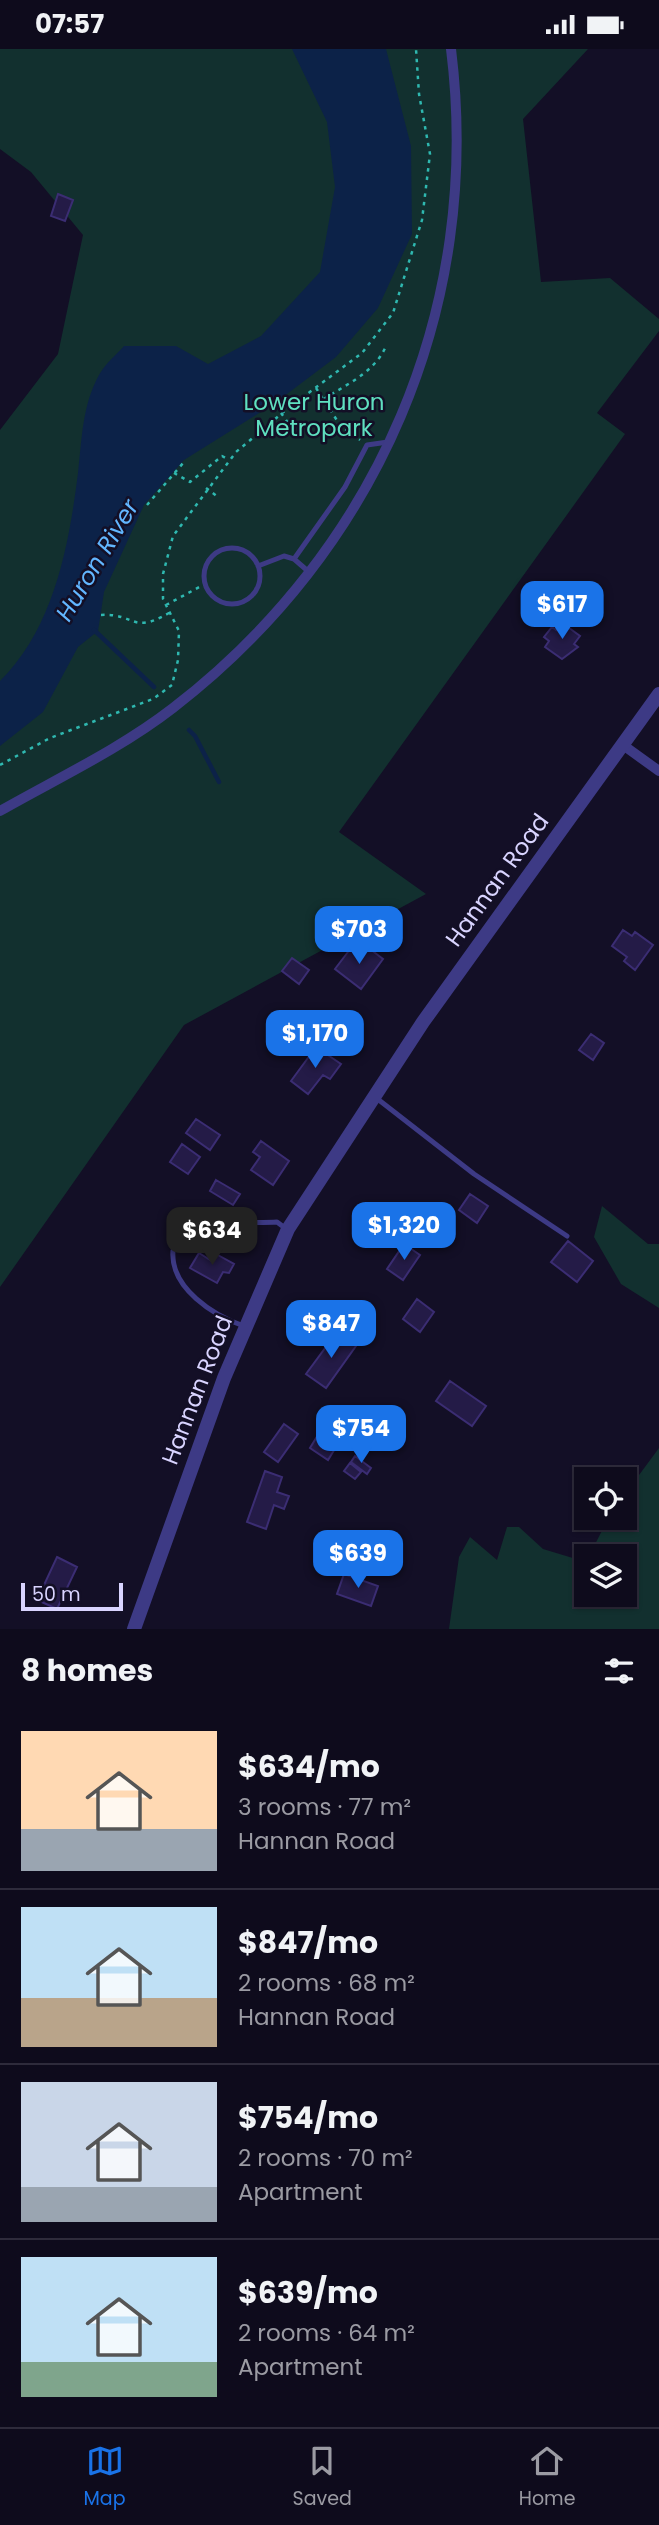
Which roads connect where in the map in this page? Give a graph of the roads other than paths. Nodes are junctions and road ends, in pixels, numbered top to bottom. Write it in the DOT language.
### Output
graph roads {
  1 [pos="450,49"];
  2 [pos="391,441"];
  3 [pos="294,559"];
  4 [pos="258,566"];
  5 [pos="310,573"];
  6 [pos="659,694"];
  7 [pos="623,745"];
  8 [pos="659,771"];
  9 [pos="0,811"];
  10 [pos="373,1095"];
  11 [pos="288,1229"];
  12 [pos="567,1236"];
  13 [pos="244,1326"];
  14 [pos="134,1629"];
  1 -- 2 [label="street"];
  2 -- 3 [label="lane"];
  2 -- 5 [label="street"];
  3 -- 4 [label="lane"];
  3 -- 5 [label="lane"];
  4 -- 4 [label="lane"];
  5 -- 9 [label="street"];
  6 -- 7 [label="street, Hannan Road"];
  7 -- 8 [label="street"];
  7 -- 10 [label="street, Hannan Road"];
  10 -- 11 [label="street, Hannan Road"];
  10 -- 12 [label="lane"];
  11 -- 13 [label="street, Hannan Road"];
  11 -- 13 [label="lane"];
  13 -- 14 [label="street, Hannan Road"];
}
